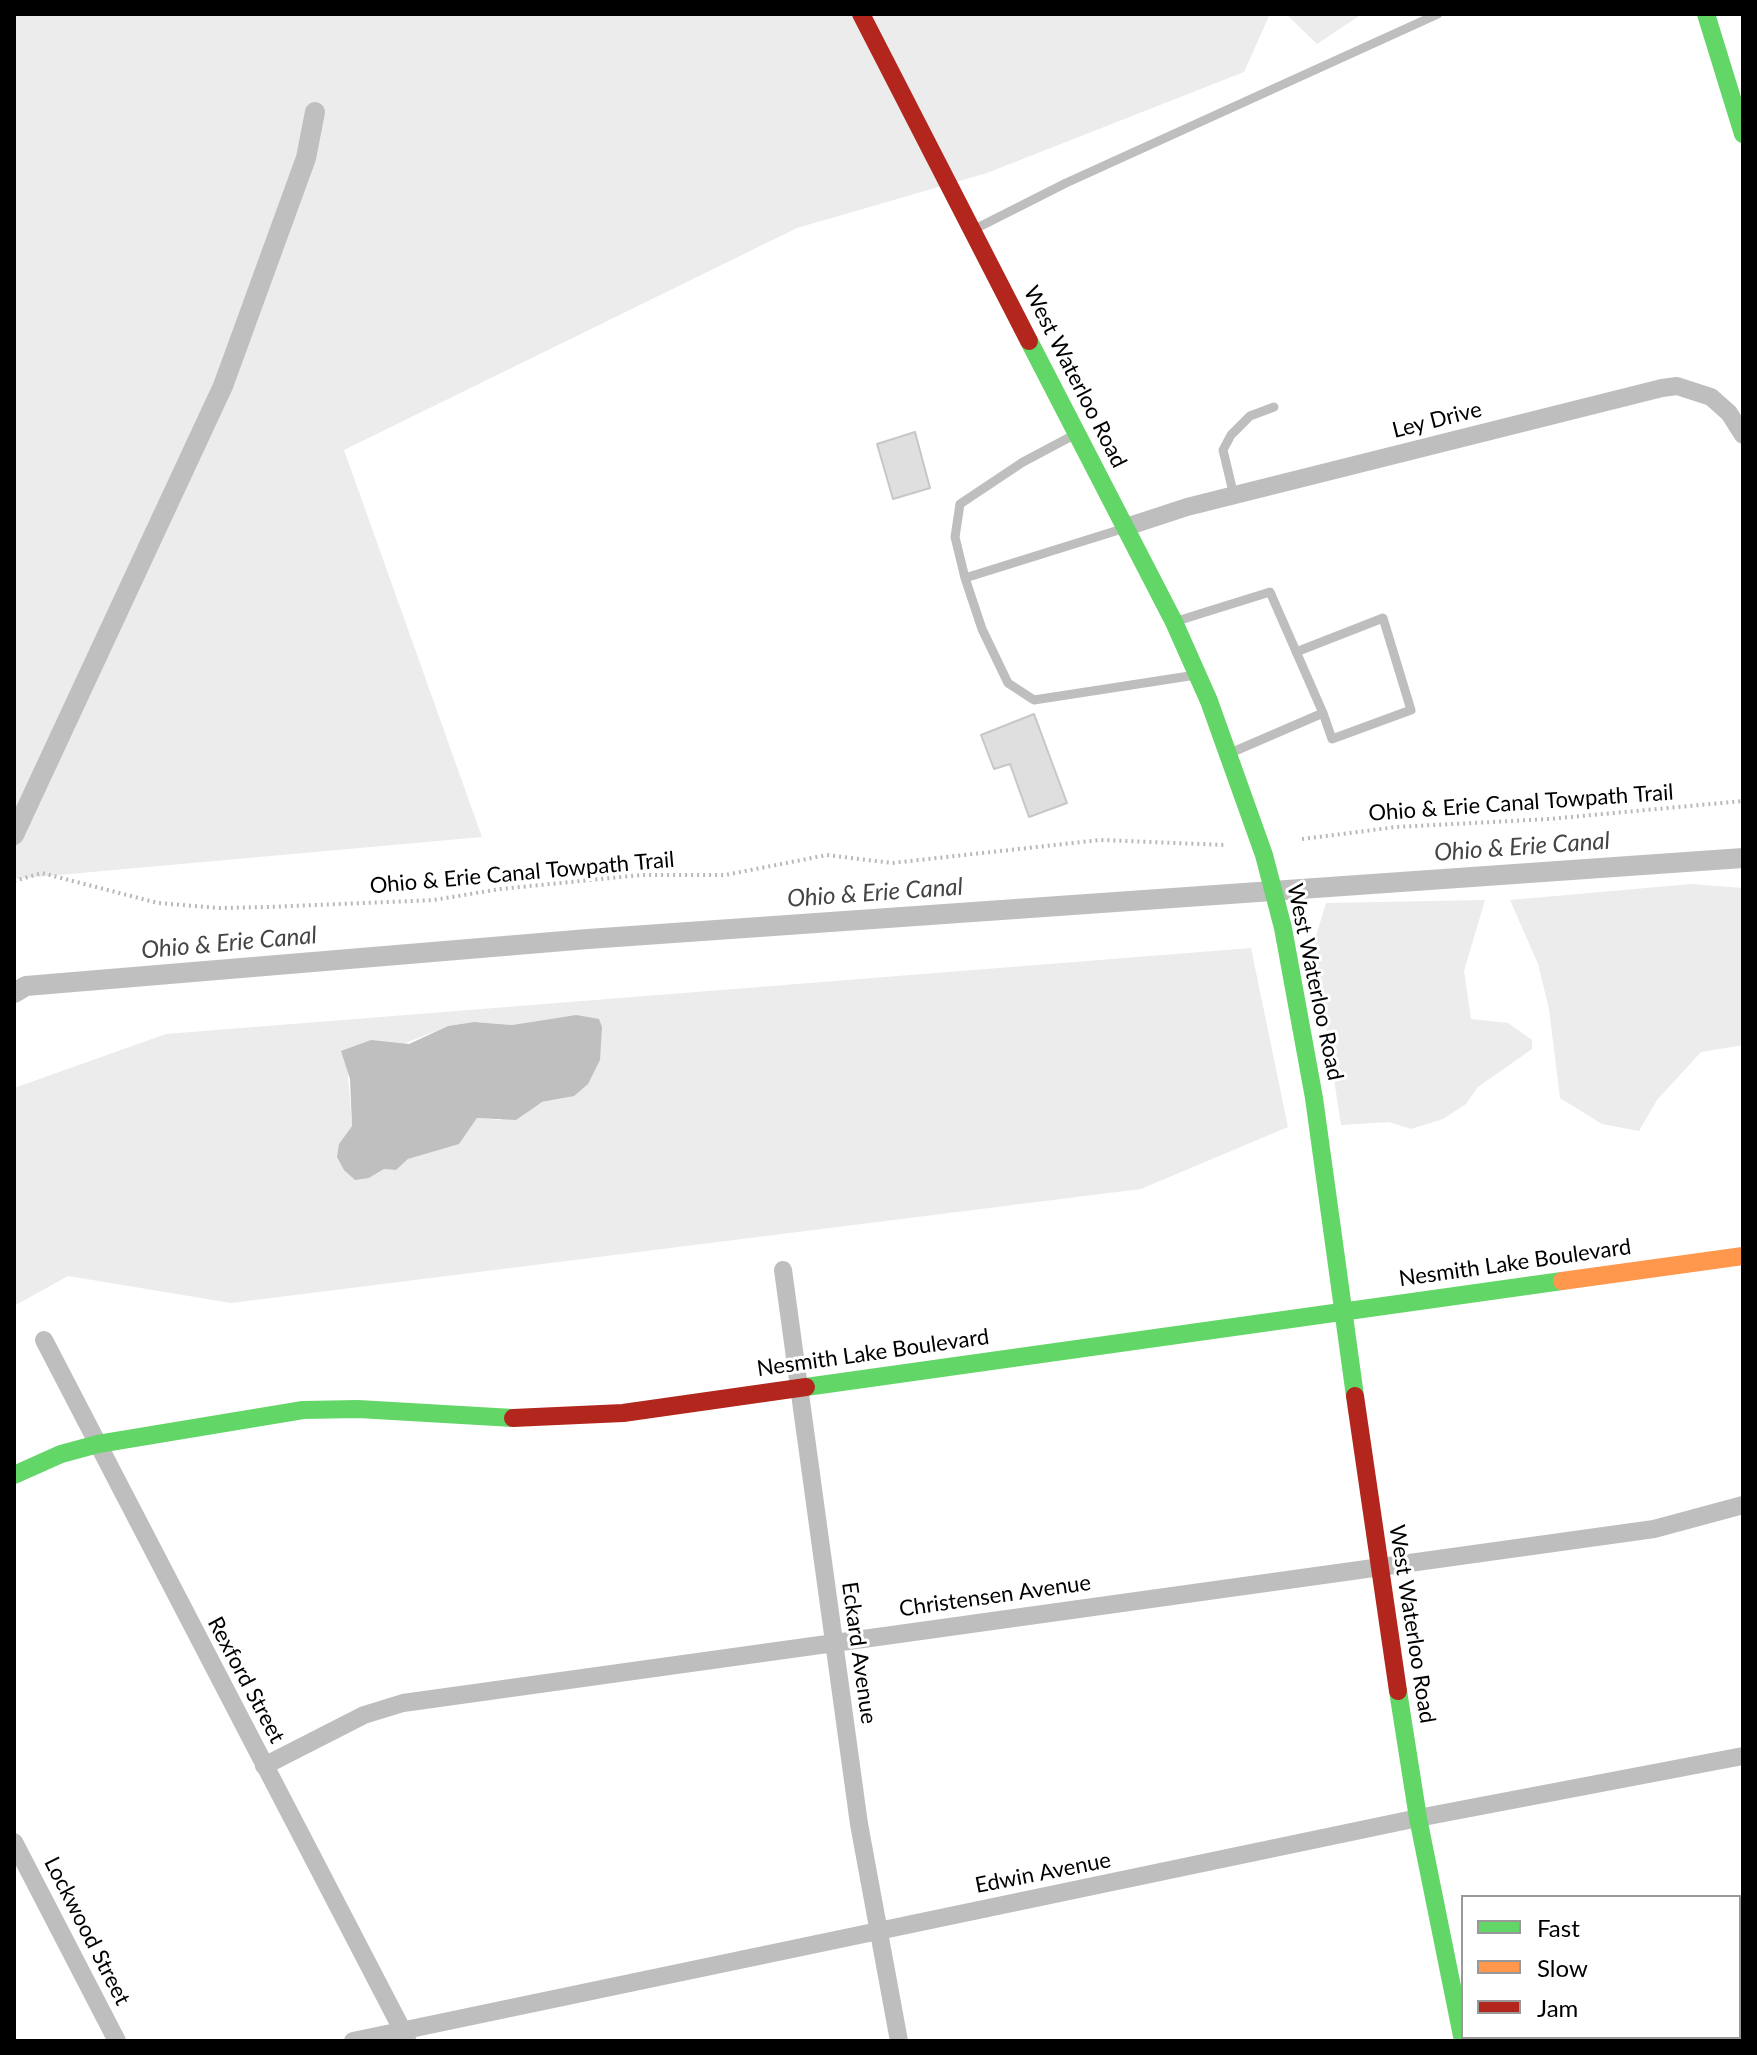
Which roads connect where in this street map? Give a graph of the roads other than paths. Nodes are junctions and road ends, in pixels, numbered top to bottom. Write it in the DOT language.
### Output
graph roads {
  1 [pos="861,14"];
  2 [pos="1438,14"];
  3 [pos="1706,14"];
  4 [pos="1743,134"];
  5 [pos="972,230"];
  6 [pos="1274,407"];
  7 [pos="1077,433"];
  8 [pos="1743,435"];
  9 [pos="1234,496"];
  10 [pos="1126,527"];
  11 [pos="965,578"];
  12 [pos="1174,622"];
  13 [pos="1296,652"];
  14 [pos="1197,674"];
  15 [pos="1323,713"];
  16 [pos="1228,754"];
  17 [pos="1743,1256"];
  18 [pos="783,1270"];
  19 [pos="1344,1311"];
  20 [pos="44,1340"];
  21 [pos="797,1388"];
  22 [pos="98,1444"];
  23 [pos="14,1475"];
  24 [pos="1743,1505"];
  25 [pos="1378,1566"];
  26 [pos="834,1642"];
  27 [pos="1743,1756"];
  28 [pos="264,1766"];
  29 [pos="1418,1818"];
  30 [pos="14,1842"];
  31 [pos="878,1930"];
  32 [pos="1461,2033"];
  33 [pos="405,2035"];
  34 [pos="117,2041"];
  35 [pos="353,2041"];
  36 [pos="899,2041"];
  1 -- 5 [label="main road, West Waterloo Road"];
  2 -- 5 [label="lane"];
  3 -- 4 [label="main road"];
  5 -- 7 [label="main road, West Waterloo Road"];
  6 -- 9 [label="lane"];
  7 -- 10 [label="main road, West Waterloo Road"];
  7 -- 11 [label="lane"];
  8 -- 9 [label="street, Ley Drive"];
  9 -- 10 [label="street, Ley Drive"];
  10 -- 11 [label="lane"];
  10 -- 12 [label="main road, West Waterloo Road"];
  11 -- 14 [label="lane"];
  12 -- 13 [label="lane"];
  12 -- 14 [label="main road, West Waterloo Road"];
  13 -- 15 [label="lane"];
  13 -- 15 [label="lane"];
  14 -- 16 [label="main road, West Waterloo Road"];
  15 -- 16 [label="lane"];
  16 -- 19 [label="main road, West Waterloo Road"];
  17 -- 19 [label="main road, Nesmith Lake Boulevard"];
  18 -- 21 [label="street, Eckard Avenue"];
  19 -- 21 [label="main road, Nesmith Lake Boulevard"];
  19 -- 25 [label="main road, West Waterloo Road"];
  20 -- 22 [label="street, Rexford Street"];
  21 -- 22 [label="main road, Nesmith Lake Boulevard"];
  21 -- 26 [label="street, Eckard Avenue"];
  22 -- 23 [label="main road, Nesmith Lake Boulevard"];
  22 -- 28 [label="street, Rexford Street"];
  24 -- 25 [label="street, Christensen Avenue"];
  25 -- 26 [label="street, Christensen Avenue"];
  25 -- 29 [label="main road, West Waterloo Road"];
  26 -- 28 [label="street, Christensen Avenue"];
  26 -- 31 [label="street, Eckard Avenue"];
  27 -- 29 [label="street, Edwin Avenue"];
  28 -- 33 [label="street, Rexford Street"];
  29 -- 31 [label="street, Edwin Avenue"];
  29 -- 32 [label="main road, West Waterloo Road"];
  30 -- 34 [label="street, Lockwood Street"];
  31 -- 33 [label="street, Edwin Avenue"];
  31 -- 36 [label="street, Eckard Avenue"];
  33 -- 35 [label="street, Edwin Avenue"];
}
